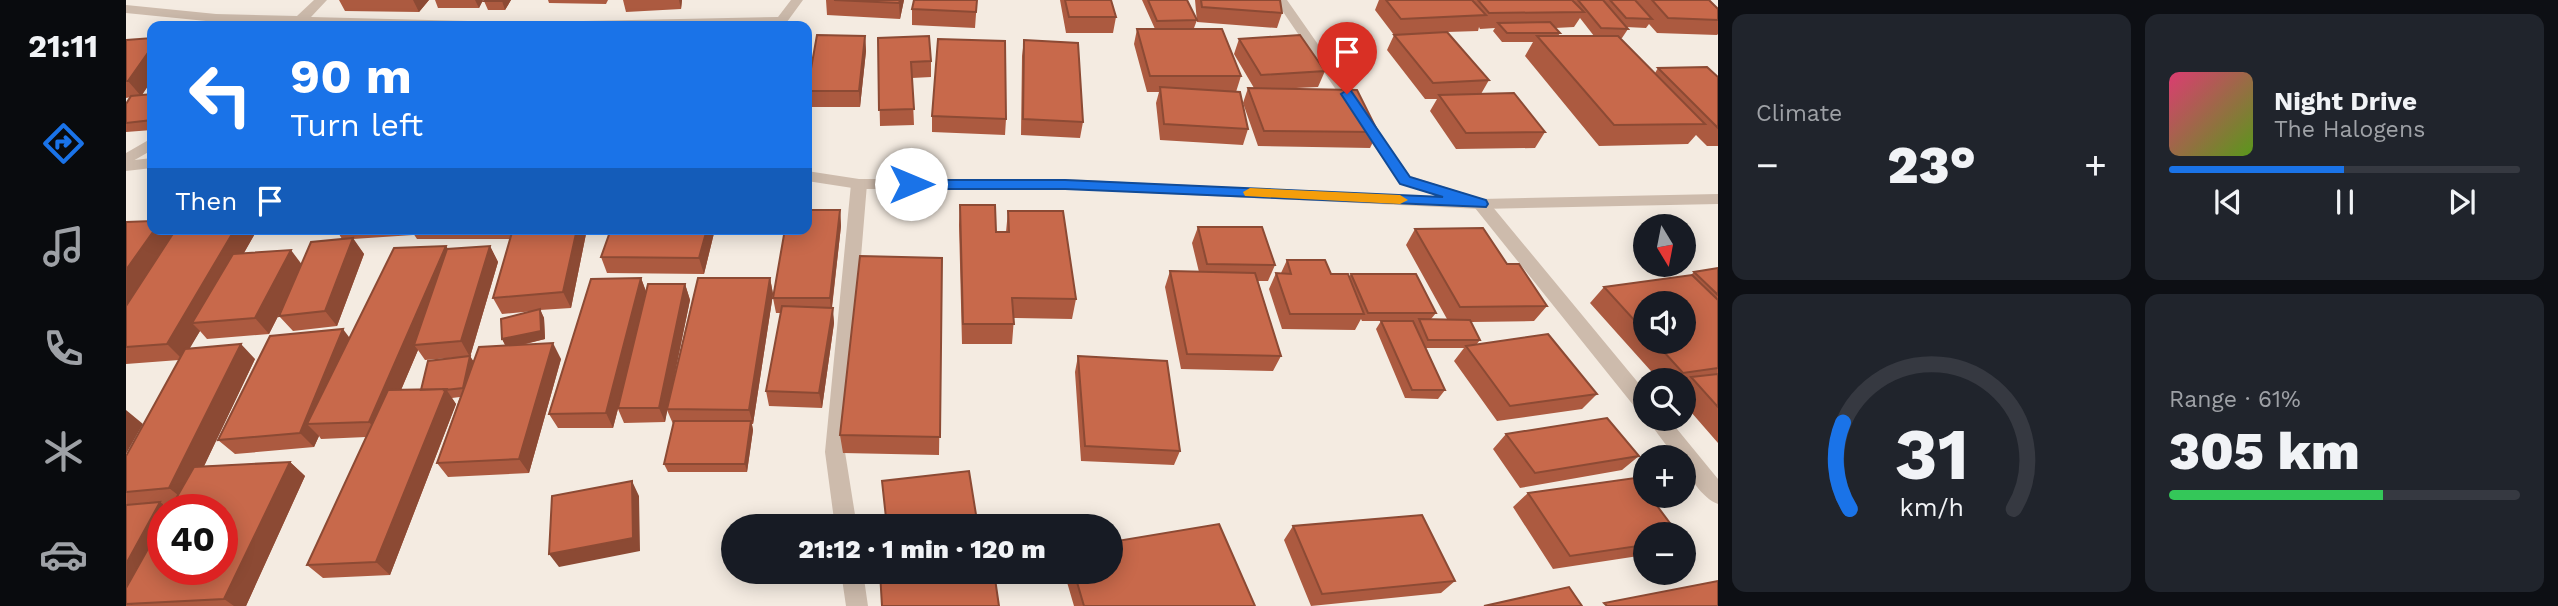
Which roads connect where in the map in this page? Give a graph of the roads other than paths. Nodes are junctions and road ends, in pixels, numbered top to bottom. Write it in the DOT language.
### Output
graph roads {
  1 [pos="321,0"];
  2 [pos="797,0"];
  3 [pos="1282,0"];
  4 [pos="126,9"];
  5 [pos="265,21"];
  6 [pos="300,21"];
  7 [pos="781,21"];
  8 [pos="147,146"];
  9 [pos="126,160"];
  10 [pos="147,164"];
  11 [pos="126,166"];
  12 [pos="812,177"];
  13 [pos="859,184"];
  14 [pos="1718,199"];
  15 [pos="1481,204"];
  16 [pos="1633,390"];
  17 [pos="1666,431"];
  18 [pos="1718,495"];
  19 [pos="844,514"];
  20 [pos="854,584"];
  21 [pos="857,606"];
  1 -- 6 [label="street"];
  2 -- 7 [label="street"];
  3 -- 15 [label="street"];
  4 -- 5 [label="street"];
  8 -- 9 [label="street"];
  10 -- 11 [label="street"];
  12 -- 13 [label="street"];
  13 -- 15 [label="street"];
  13 -- 19 [label="street"];
  14 -- 15 [label="street"];
  15 -- 16 [label="street"];
  17 -- 18 [label="street"];
  20 -- 21 [label="street"];
}
